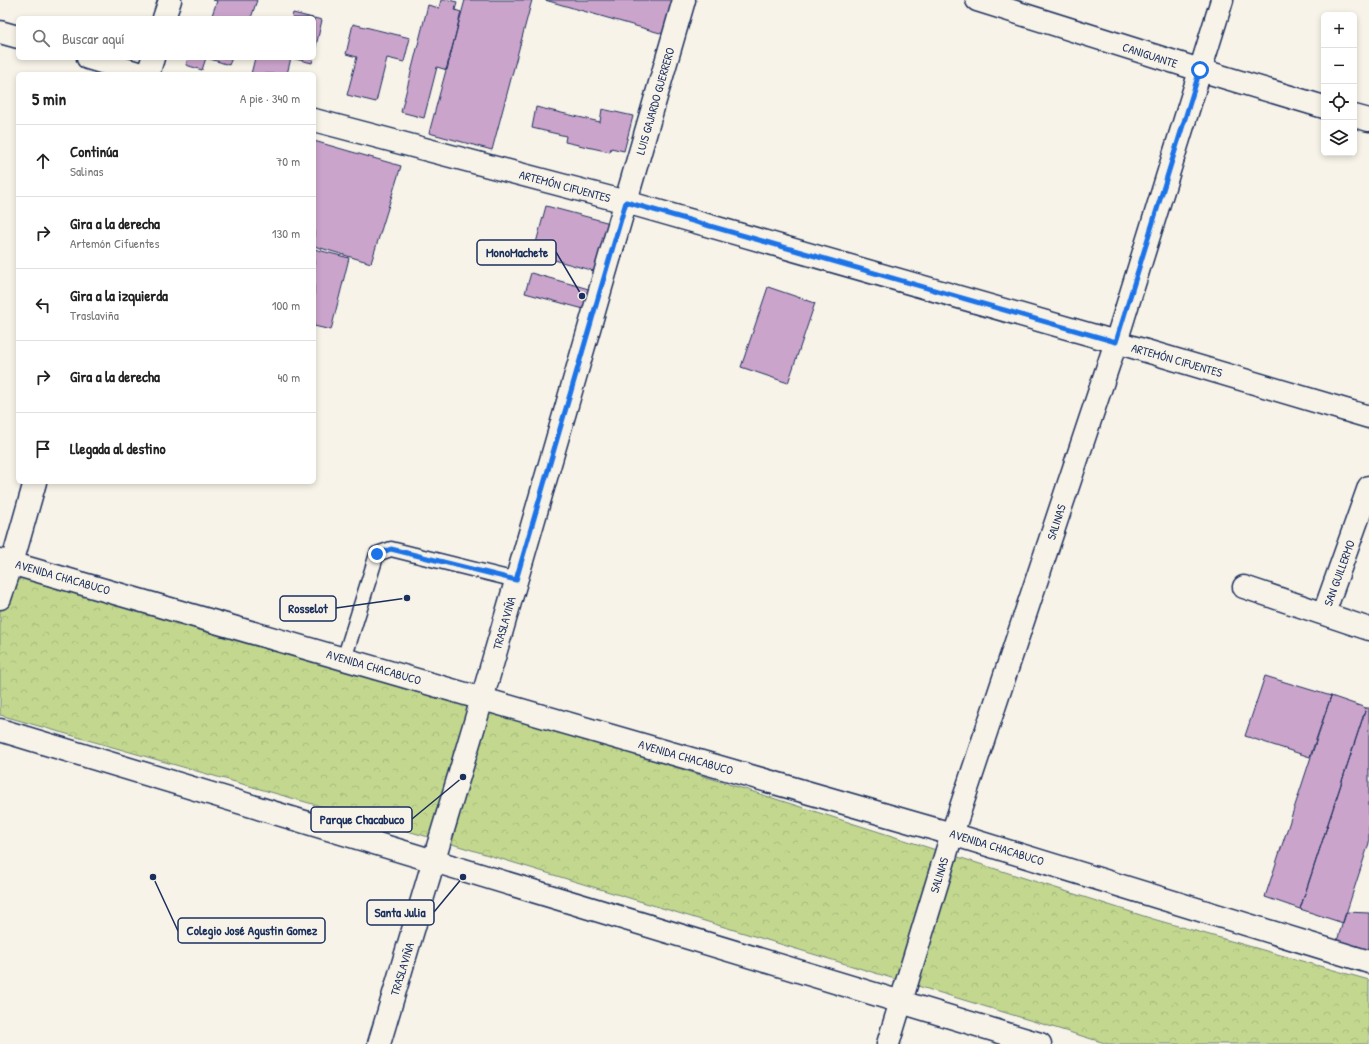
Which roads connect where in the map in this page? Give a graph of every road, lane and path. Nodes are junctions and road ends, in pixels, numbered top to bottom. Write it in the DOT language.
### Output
graph roads {
  1 [pos="170,0"];
  2 [pos="684,0"];
  3 [pos="978,0"];
  4 [pos="1222,0"];
  5 [pos="165,16"];
  6 [pos="0,32"];
  7 [pos="16,36"];
  8 [pos="95,60"];
  9 [pos="152,60"];
  10 [pos="1200,70"];
  11 [pos="134,72"];
  12 [pos="149,72"];
  13 [pos="1321,106"];
  14 [pos="1357,117"];
  15 [pos="1369,120"];
  16 [pos="316,121"];
  17 [pos="626,202"];
  18 [pos="1116,342"];
  19 [pos="1369,417"];
  20 [pos="34,484"];
  21 [pos="1369,488"];
  22 [pos="6,561"];
  23 [pos="516,580"];
  24 [pos="1244,587"];
  25 [pos="0,598"];
  26 [pos="1324,613"];
  27 [pos="1369,629"];
  28 [pos="344,659"];
  29 [pos="482,699"];
  30 [pos="0,730"];
  31 [pos="952,834"];
  32 [pos="434,861"];
  33 [pos="1369,962"];
  34 [pos="901,1002"];
  35 [pos="379,1044"];
  36 [pos="888,1044"];
  37 [pos="1040,1044"];
  1 -- 5 [label="street"];
  2 -- 17 [label="street, LUIS GAJARDO GUERRERO"];
  3 -- 10 [label="street, CANIGUANTE"];
  4 -- 10 [label="street, SALINAS"];
  6 -- 7 [label="street"];
  8 -- 11 [label="street"];
  9 -- 12 [label="street"];
  10 -- 13 [label="street, CANIGUANTE"];
  10 -- 18 [label="street, SALINAS"];
  14 -- 15 [label="street"];
  16 -- 17 [label="street, ARTEMÓN CIFUENTES"];
  17 -- 18 [label="street, ARTEMÓN CIFUENTES"];
  17 -- 23 [label="street, TRASLAVIÑA"];
  18 -- 19 [label="street, ARTEMÓN CIFUENTES"];
  18 -- 31 [label="street, SALINAS"];
  20 -- 22 [label="street"];
  21 -- 26 [label="street, SAN GUILLERMO"];
  22 -- 25 [label="street"];
  22 -- 28 [label="street, AVENIDA CHACABUCO"];
  23 -- 28 [label="lane"];
  23 -- 29 [label="street, TRASLAVIÑA"];
  24 -- 26 [label="street, SAN GUILLERMO"];
  26 -- 27 [label="street, SAN GUILLERMO"];
  28 -- 29 [label="street, AVENIDA CHACABUCO"];
  29 -- 31 [label="street, AVENIDA CHACABUCO"];
  29 -- 32 [label="street, TRASLAVIÑA"];
  30 -- 32 [label="street"];
  31 -- 33 [label="street, AVENIDA CHACABUCO"];
  31 -- 34 [label="street, SALINAS"];
  32 -- 34 [label="street"];
  32 -- 35 [label="street, TRASLAVIÑA"];
  34 -- 36 [label="street, SALINAS"];
  34 -- 37 [label="street"];
}
